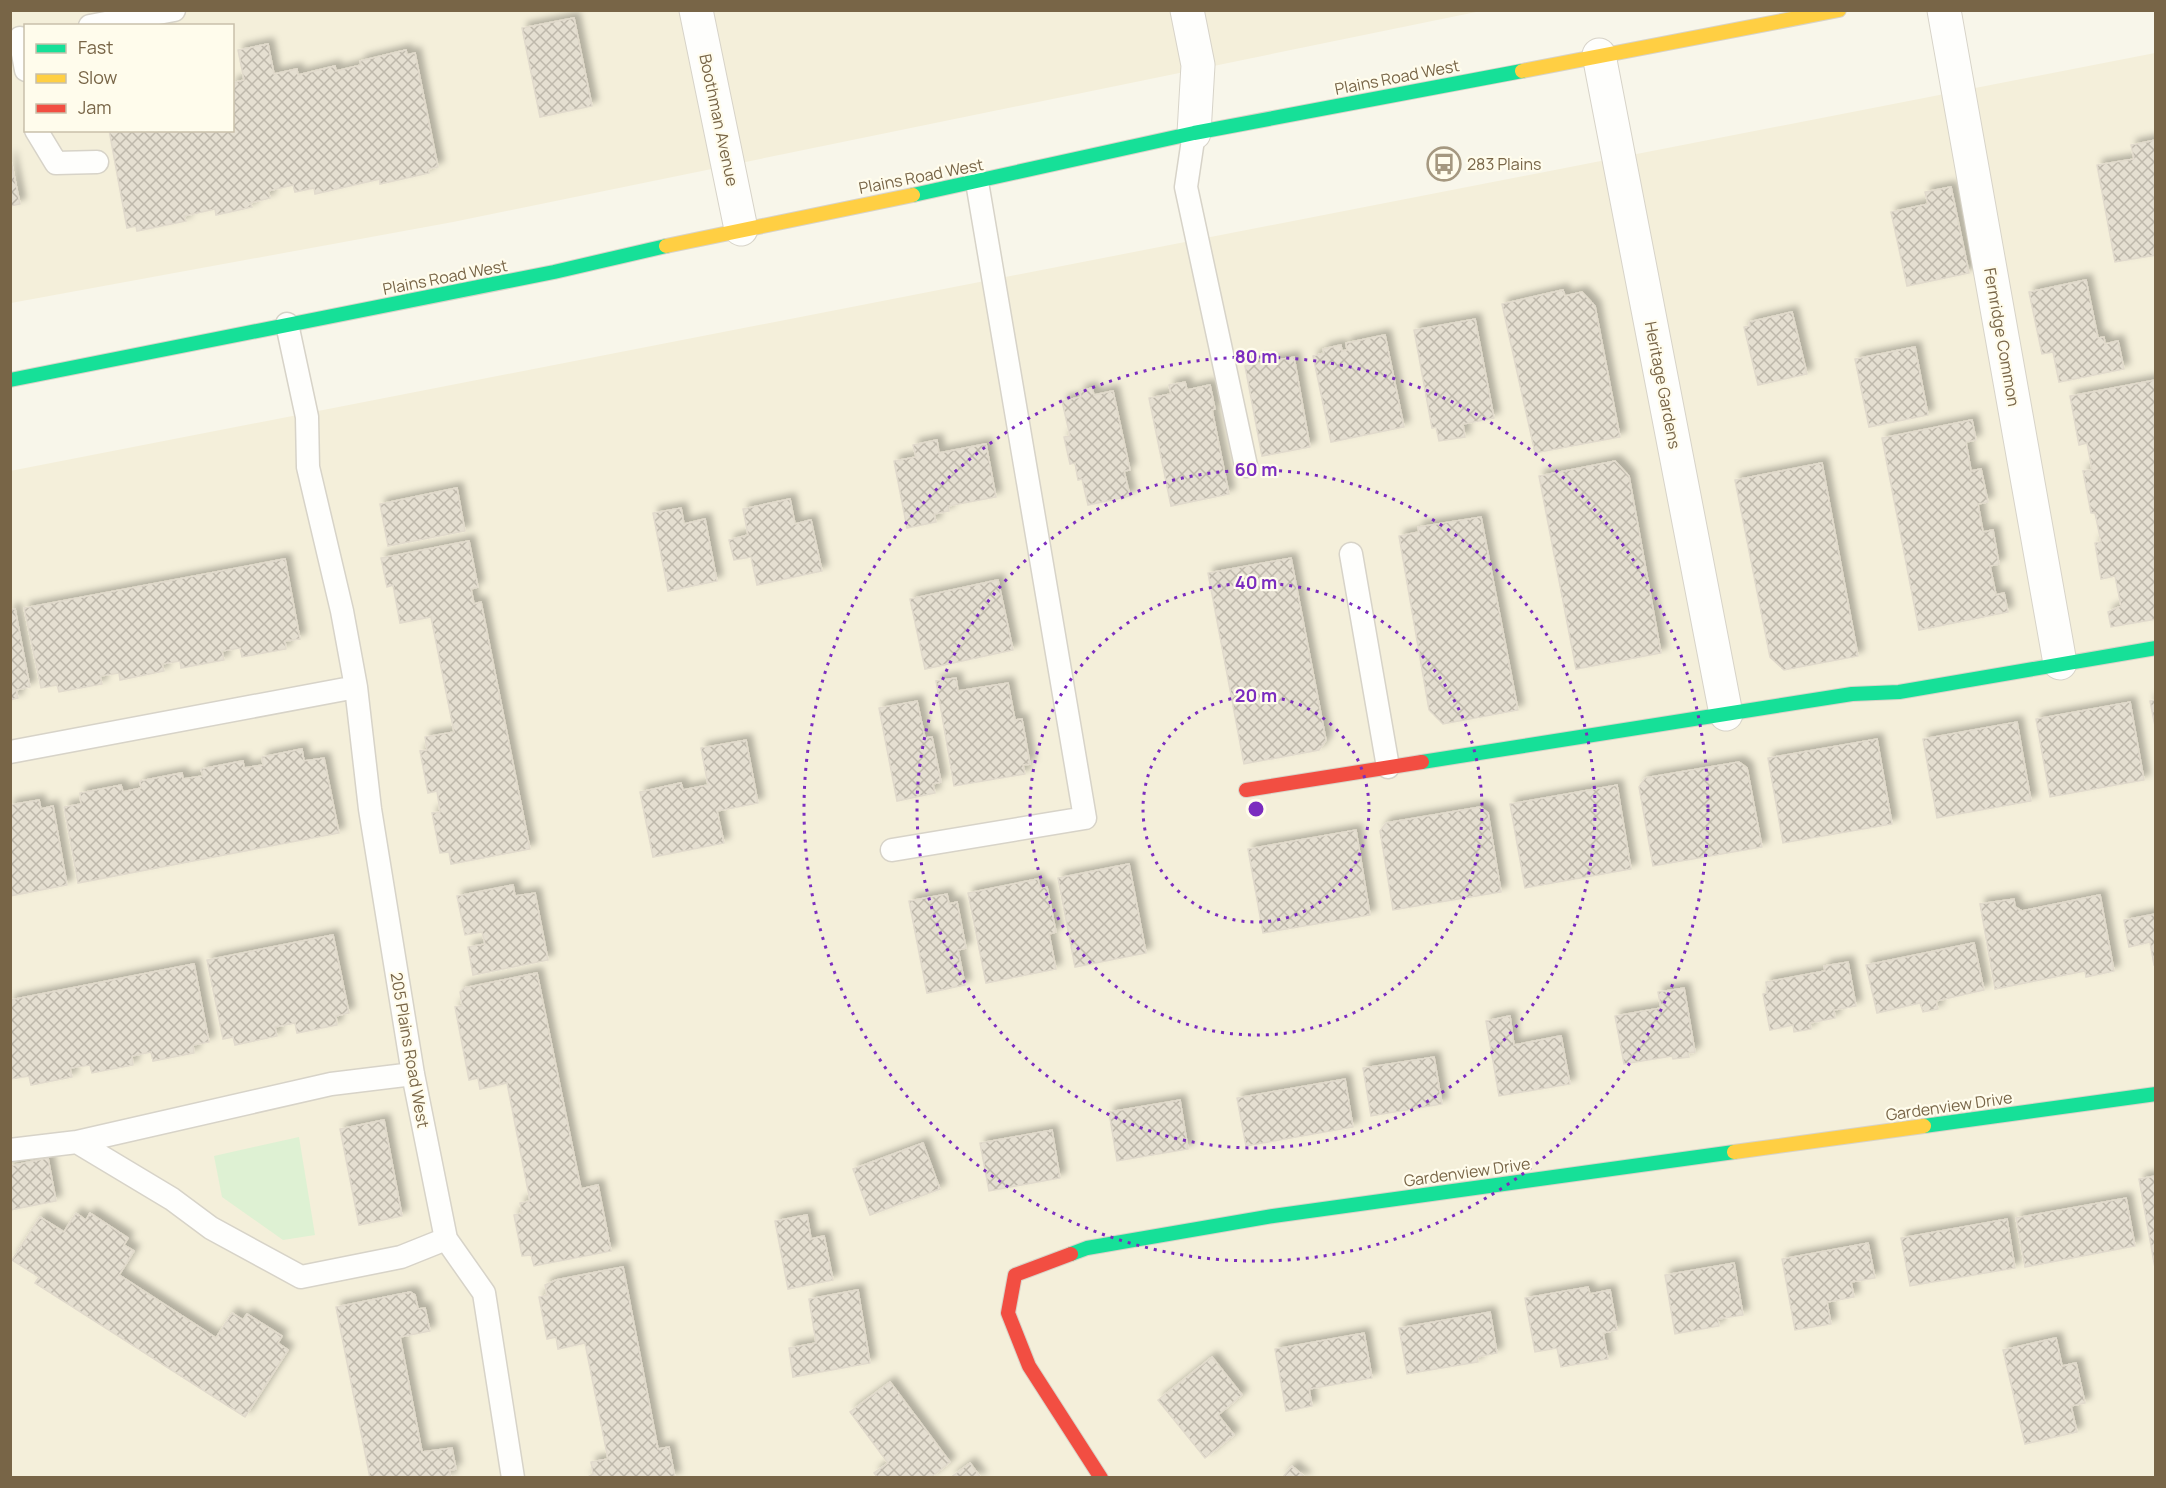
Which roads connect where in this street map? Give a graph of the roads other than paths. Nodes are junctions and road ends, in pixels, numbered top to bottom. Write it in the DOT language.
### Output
graph roads {
  1 [pos="174,10"];
  2 [pos="696,10"];
  3 [pos="1187,10"];
  4 [pos="1839,10"];
  5 [pos="1944,10"];
  6 [pos="114,16"];
  7 [pos="1747,18"];
  8 [pos="95,24"];
  9 [pos="19,38"];
  10 [pos="1599,55"];
  11 [pos="24,61"];
  12 [pos="37,132"];
  13 [pos="1194,133"];
  14 [pos="98,162"];
  15 [pos="977,182"];
  16 [pos="741,230"];
  17 [pos="287,324"];
  18 [pos="10,380"];
  19 [pos="1246,466"];
  20 [pos="1351,554"];
  21 [pos="2156,648"];
  22 [pos="2060,663"];
  23 [pos="356,687"];
  24 [pos="1726,714"];
  25 [pos="10,752"];
  26 [pos="1388,767"];
  27 [pos="1246,790"];
  28 [pos="892,850"];
  29 [pos="413,1074"];
  30 [pos="2156,1094"];
  31 [pos="77,1142"];
  32 [pos="10,1150"];
  33 [pos="446,1239"];
  34 [pos="513,1478"];
  35 [pos="1101,1478"];
  1 -- 6 [label="lane"];
  2 -- 16 [label="street, Boothman Avenue"];
  3 -- 13 [label="street"];
  4 -- 7 [label="street, Plains Road West"];
  5 -- 22 [label="street, Fernridge Common"];
  6 -- 8 [label="lane"];
  7 -- 10 [label="street, Plains Road West"];
  9 -- 11 [label="lane"];
  10 -- 13 [label="street, Plains Road West"];
  10 -- 24 [label="street, Heritage Gardens"];
  12 -- 14 [label="lane"];
  13 -- 15 [label="street, Plains Road West"];
  13 -- 19 [label="lane"];
  15 -- 16 [label="street, Plains Road West"];
  15 -- 28 [label="lane"];
  16 -- 17 [label="street, Plains Road West"];
  17 -- 18 [label="street, Plains Road West"];
  17 -- 23 [label="lane, 205 Plains Road West"];
  20 -- 26 [label="lane"];
  21 -- 22 [label="street"];
  22 -- 24 [label="street"];
  23 -- 25 [label="lane"];
  23 -- 29 [label="lane, 205 Plains Road West"];
  24 -- 26 [label="street"];
  26 -- 27 [label="street"];
  29 -- 31 [label="lane"];
  29 -- 33 [label="lane, 205 Plains Road West"];
  30 -- 35 [label="street, Gardenview Drive"];
  31 -- 32 [label="lane"];
  31 -- 33 [label="lane"];
  33 -- 34 [label="lane, 205 Plains Road West"];
}
